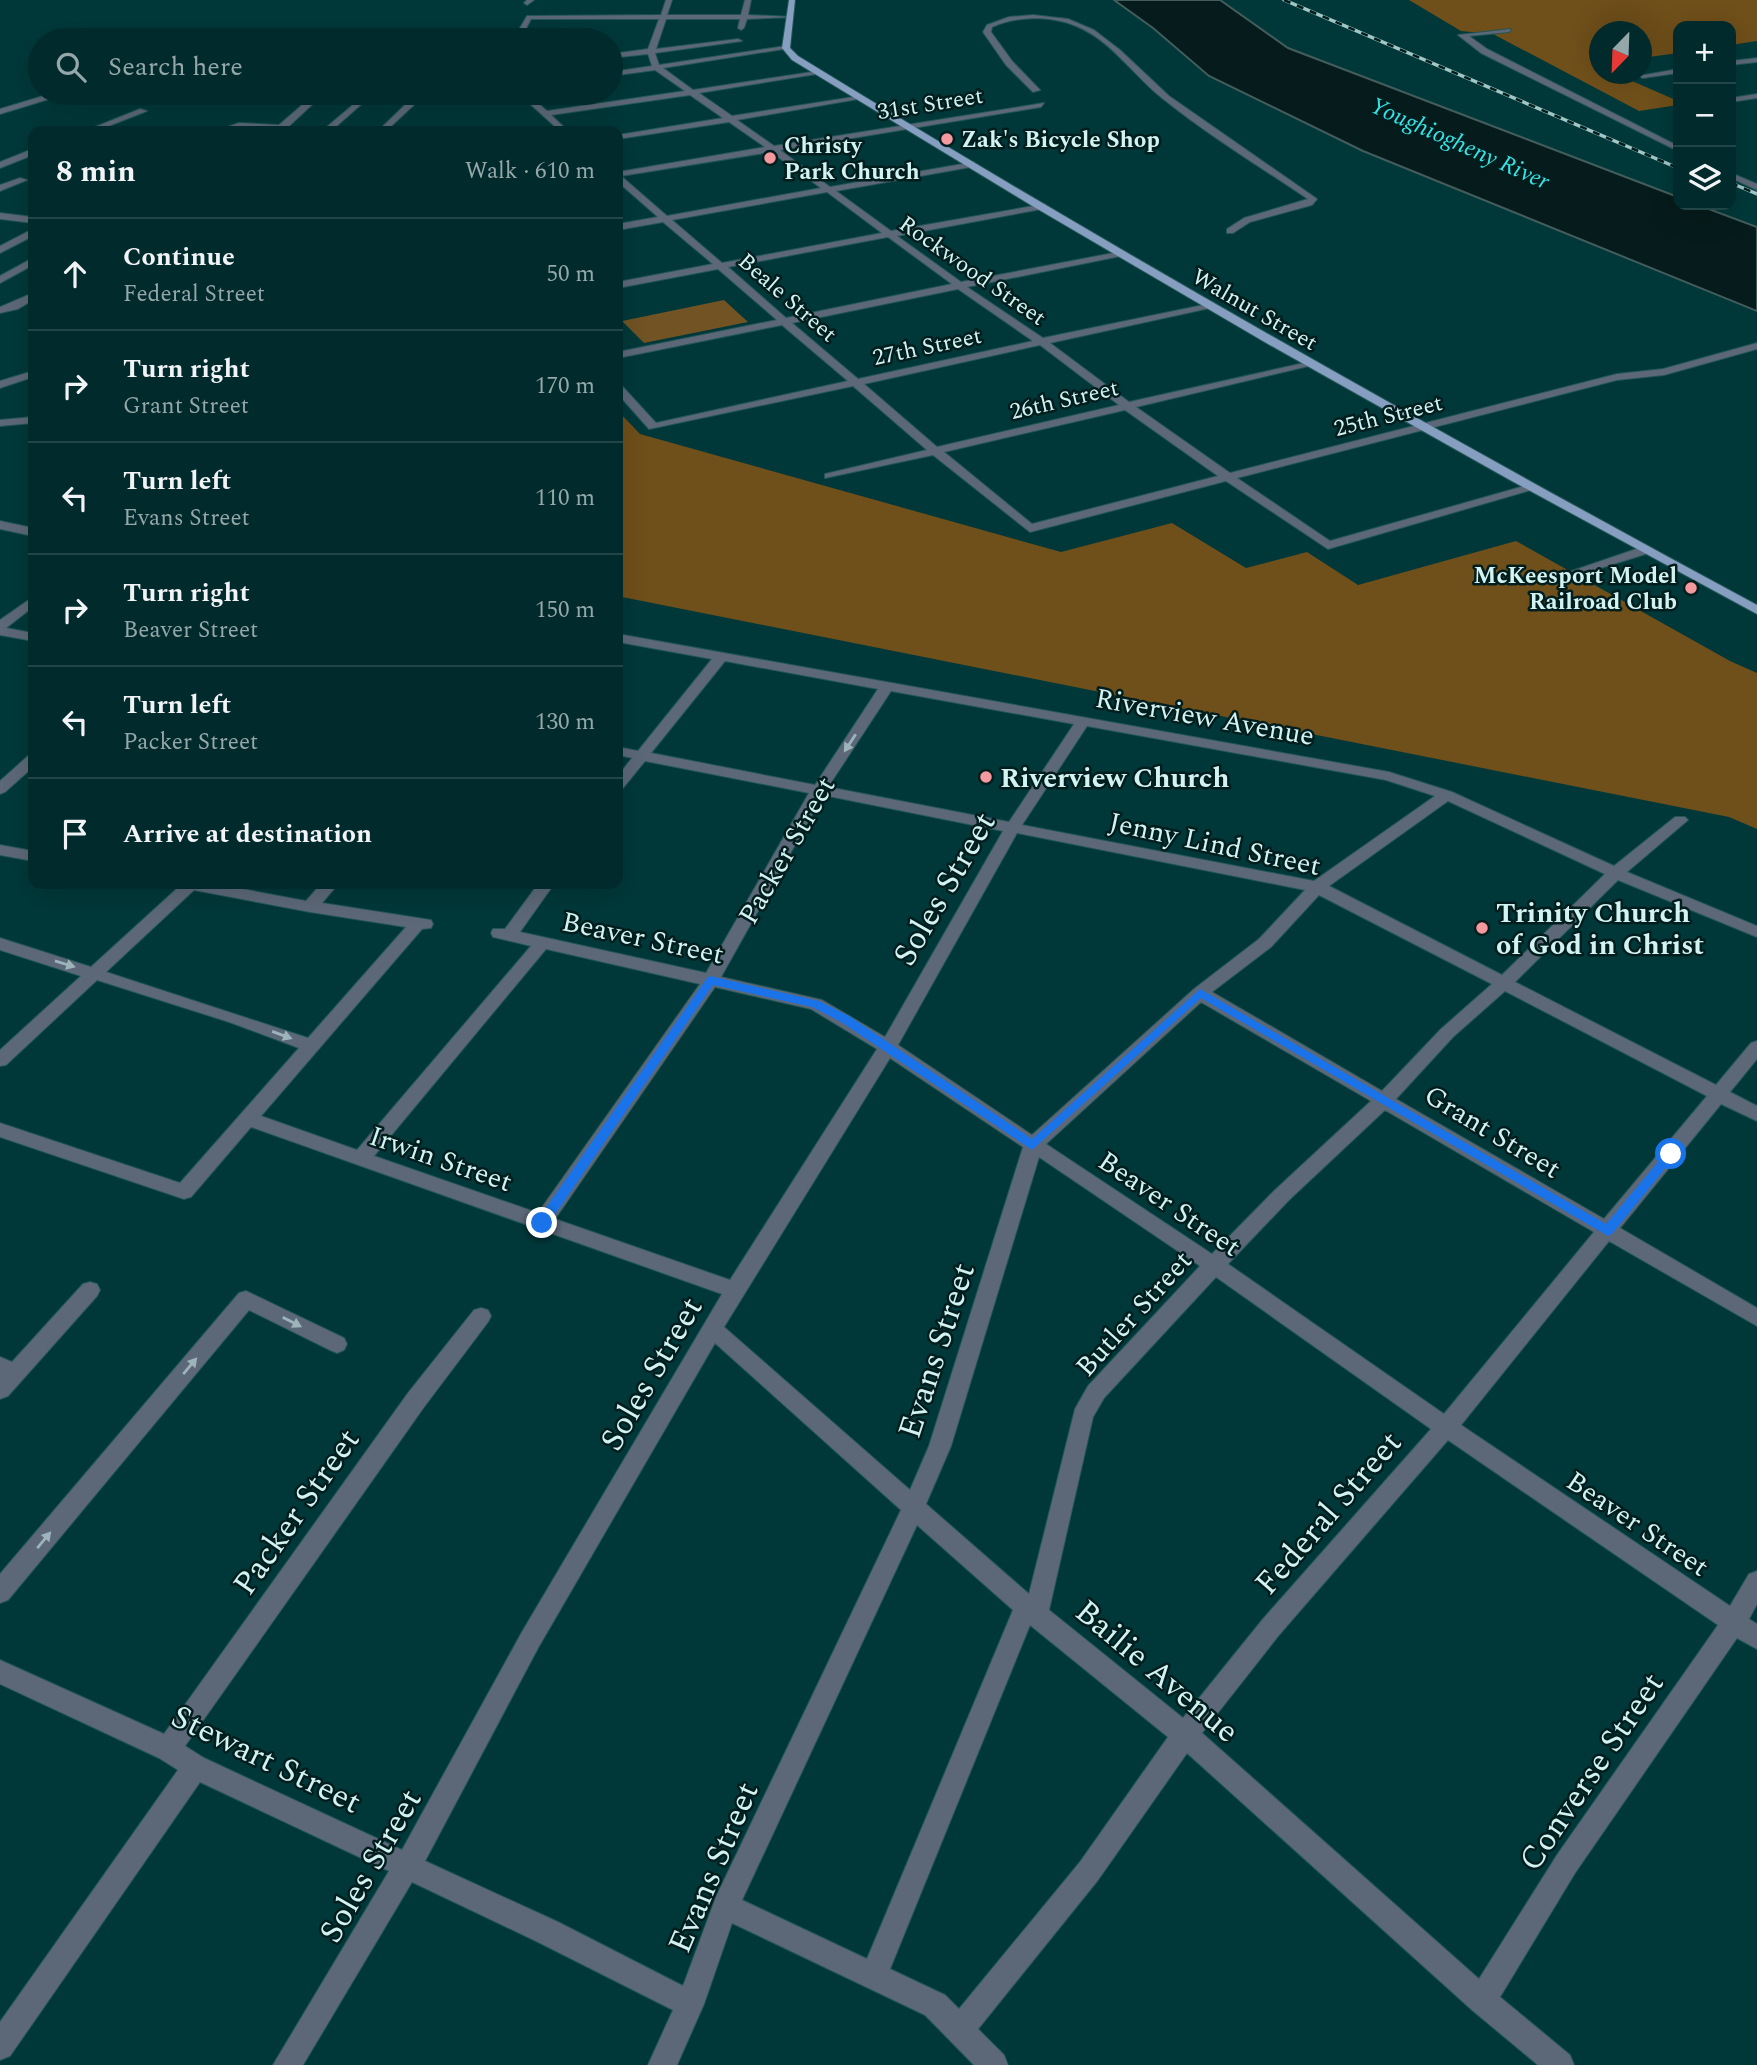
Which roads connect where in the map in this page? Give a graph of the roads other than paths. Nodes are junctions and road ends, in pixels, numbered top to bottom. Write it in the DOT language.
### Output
graph roads {
  1 [pos="669,0"];
  2 [pos="748,0"];
  3 [pos="792,0"];
  4 [pos="666,16"];
  5 [pos="744,17"];
  6 [pos="790,17"];
  7 [pos="523,28"];
  8 [pos="1509,30"];
  9 [pos="738,41"];
  10 [pos="786,48"];
  11 [pos="651,51"];
  12 [pos="623,54"];
  13 [pos="736,55"];
  14 [pos="1757,60"];
  15 [pos="1736,62"];
  16 [pos="656,67"];
  17 [pos="623,72"];
  18 [pos="1673,72"];
  19 [pos="819,73"];
  20 [pos="1652,75"];
  21 [pos="1037,90"];
  22 [pos="691,92"];
  23 [pos="1757,96"];
  24 [pos="860,98"];
  25 [pos="1736,99"];
  26 [pos="1736,99"];
  27 [pos="28,102"];
  28 [pos="623,102"];
  29 [pos="307,105"];
  30 [pos="355,105"];
  31 [pos="410,105"];
  32 [pos="535,105"];
  33 [pos="605,105"];
  34 [pos="1041,105"];
  35 [pos="1757,107"];
  36 [pos="143,111"];
  37 [pos="0,112"];
  38 [pos="545,114"];
  39 [pos="729,119"];
  40 [pos="102,126"];
  41 [pos="233,126"];
  42 [pos="252,126"];
  43 [pos="284,126"];
  44 [pos="331,126"];
  45 [pos="387,126"];
  46 [pos="558,126"];
  47 [pos="905,126"];
  48 [pos="623,135"];
  49 [pos="1674,147"];
  50 [pos="773,149"];
  51 [pos="0,154"];
  52 [pos="28,154"];
  53 [pos="19,158"];
  54 [pos="971,164"];
  55 [pos="0,165"];
  56 [pos="623,175"];
  57 [pos="1736,177"];
  58 [pos="23,180"];
  59 [pos="623,181"];
  60 [pos="1757,187"];
  61 [pos="0,188"];
  62 [pos="826,190"];
  63 [pos="1042,206"];
  64 [pos="0,216"];
  65 [pos="28,219"];
  66 [pos="665,219"];
  67 [pos="623,226"];
  68 [pos="1230,231"];
  69 [pos="889,234"];
  70 [pos="28,235"];
  71 [pos="0,250"];
  72 [pos="1121,253"];
  73 [pos="28,264"];
  74 [pos="721,267"];
  75 [pos="0,280"];
  76 [pos="623,284"];
  77 [pos="959,286"];
  78 [pos="28,299"];
  79 [pos="1210,304"];
  80 [pos="0,310"];
  81 [pos="783,321"];
  82 [pos="1042,342"];
  83 [pos="1757,346"];
  84 [pos="623,354"];
  85 [pos="1309,363"];
  86 [pos="28,376"];
  87 [pos="856,383"];
  88 [pos="0,385"];
  89 [pos="623,394"];
  90 [pos="1125,406"];
  91 [pos="28,420"];
  92 [pos="0,423"];
  93 [pos="1422,428"];
  94 [pos="935,451"];
  95 [pos="829,476"];
  96 [pos="1228,477"];
  97 [pos="1532,488"];
  98 [pos="0,525"];
  99 [pos="1030,528"];
  100 [pos="28,531"];
  101 [pos="1645,550"];
  102 [pos="1572,573"];
  103 [pos="28,605"];
  104 [pos="1757,610"];
  105 [pos="0,628"];
  106 [pos="28,636"];
  107 [pos="623,639"];
  108 [pos="722,656"];
  109 [pos="887,686"];
  110 [pos="1083,721"];
  111 [pos="623,752"];
  112 [pos="640,755"];
  113 [pos="28,764"];
  114 [pos="623,778"];
  115 [pos="0,789"];
  116 [pos="818,791"];
  117 [pos="1447,795"];
  118 [pos="1679,820"];
  119 [pos="1012,829"];
  120 [pos="0,850"];
  121 [pos="28,855"];
  122 [pos="1616,873"];
  123 [pos="1317,887"];
  124 [pos="185,889"];
  125 [pos="216,889"];
  126 [pos="326,889"];
  127 [pos="542,889"];
  128 [pos="310,907"];
  129 [pos="1757,932"];
  130 [pos="0,944"];
  131 [pos="541,944"];
  132 [pos="93,973"];
  133 [pos="710,980"];
  134 [pos="1503,985"];
  135 [pos="1200,993"];
  136 [pos="312,1046"];
  137 [pos="888,1047"];
  138 [pos="1757,1047"];
  139 [pos="0,1060"];
  140 [pos="1718,1094"];
  141 [pos="1385,1099"];
  142 [pos="1757,1114"];
  143 [pos="248,1119"];
  144 [pos="0,1130"];
  145 [pos="1032,1145"];
  146 [pos="360,1160"];
  147 [pos="542,1223"];
  148 [pos="1608,1231"];
  149 [pos="1214,1265"];
  150 [pos="90,1290"];
  151 [pos="735,1290"];
  152 [pos="481,1316"];
  153 [pos="1757,1318"];
  154 [pos="713,1329"];
  155 [pos="337,1344"];
  156 [pos="8,1370"];
  157 [pos="0,1390"];
  158 [pos="1446,1427"];
  159 [pos="914,1507"];
  160 [pos="1757,1582"];
  161 [pos="0,1592"];
  162 [pos="1031,1610"];
  163 [pos="1734,1622"];
  164 [pos="1757,1637"];
  165 [pos="3,1678"];
  166 [pos="1185,1735"];
  167 [pos="169,1749"];
  168 [pos="195,1767"];
  169 [pos="408,1865"];
  170 [pos="725,1906"];
  171 [pos="873,1977"];
  172 [pos="1482,2000"];
  173 [pos="690,2004"];
  174 [pos="960,2030"];
  175 [pos="0,2046"];
  176 [pos="287,2065"];
  177 [pos="662,2065"];
  178 [pos="994,2065"];
  179 [pos="1560,2065"];
  1 -- 4 [label="street"];
  2 -- 5 [label="street"];
  3 -- 6 [label="main road"];
  4 -- 5 [label="street"];
  4 -- 7 [label="street"];
  4 -- 11 [label="street"];
  5 -- 6 [label="street"];
  5 -- 9 [label="street"];
  6 -- 10 [label="main road"];
  8 -- 49 [label="street"];
  9 -- 11 [label="street"];
  9 -- 13 [label="street"];
  10 -- 13 [label="street"];
  10 -- 19 [label="main road, Walnut Street"];
  11 -- 12 [label="street"];
  11 -- 16 [label="street"];
  13 -- 16 [label="street"];
  14 -- 15 [label="street"];
  16 -- 17 [label="street"];
  16 -- 22 [label="street, Rockwood Street"];
  18 -- 20 [label="street"];
  19 -- 22 [label="street"];
  19 -- 24 [label="main road, Walnut Street"];
  21 -- 68 [label="street"];
  22 -- 28 [label="street"];
  22 -- 39 [label="street, Rockwood Street"];
  23 -- 25 [label="street"];
  24 -- 39 [label="street"];
  24 -- 47 [label="main road, Walnut Street"];
  26 -- 35 [label="street"];
  27 -- 37 [label="street"];
  29 -- 43 [label="street"];
  30 -- 44 [label="street"];
  31 -- 45 [label="street"];
  32 -- 38 [label="street"];
  33 -- 38 [label="street"];
  34 -- 47 [label="street, 31st Street"];
  36 -- 40 [label="street"];
  38 -- 46 [label="street"];
  39 -- 48 [label="street"];
  39 -- 50 [label="street, Rockwood Street"];
  41 -- 42 [label="street"];
  47 -- 50 [label="street, 31st Street"];
  47 -- 54 [label="main road, Walnut Street"];
  50 -- 56 [label="street, 31st Street"];
  50 -- 62 [label="street, Rockwood Street"];
  51 -- 53 [label="street"];
  52 -- 53 [label="street"];
  53 -- 55 [label="street"];
  54 -- 62 [label="street"];
  54 -- 63 [label="main road, Walnut Street"];
  57 -- 60 [label="street"];
  58 -- 61 [label="street"];
  59 -- 66 [label="street, Beale Street"];
  62 -- 66 [label="street"];
  62 -- 69 [label="street, Rockwood Street"];
  63 -- 69 [label="street"];
  63 -- 72 [label="main road, Walnut Street"];
  64 -- 65 [label="street"];
  66 -- 67 [label="street"];
  66 -- 74 [label="street, Beale Street"];
  69 -- 74 [label="street"];
  69 -- 77 [label="street, Rockwood Street"];
  70 -- 71 [label="street"];
  72 -- 77 [label="street"];
  72 -- 79 [label="main road, Walnut Street"];
  73 -- 75 [label="street"];
  74 -- 76 [label="street"];
  74 -- 81 [label="street, Beale Street"];
  77 -- 81 [label="street"];
  77 -- 82 [label="street, Rockwood Street"];
  78 -- 80 [label="street"];
  79 -- 82 [label="street, 27th Street"];
  79 -- 85 [label="main road, Walnut Street"];
  81 -- 84 [label="street"];
  81 -- 87 [label="street, Beale Street"];
  82 -- 87 [label="street, 27th Street"];
  82 -- 90 [label="street, Rockwood Street"];
  83 -- 93 [label="street, 25th Street"];
  85 -- 90 [label="street, 26th Street"];
  85 -- 93 [label="main road, Walnut Street"];
  86 -- 88 [label="street"];
  87 -- 89 [label="street, 27th Street"];
  87 -- 94 [label="street, Beale Street"];
  90 -- 94 [label="street, 26th Street"];
  90 -- 96 [label="street, Rockwood Street"];
  91 -- 92 [label="street"];
  93 -- 96 [label="street, 25th Street"];
  93 -- 97 [label="main road, Walnut Street"];
  94 -- 95 [label="street, 26th Street"];
  94 -- 99 [label="street, Beale Street"];
  96 -- 97 [label="street, Rockwood Street"];
  96 -- 99 [label="street, 25th Street"];
  97 -- 101 [label="main road, Walnut Street"];
  98 -- 100 [label="street"];
  101 -- 102 [label="street"];
  101 -- 104 [label="main road, Walnut Street"];
  103 -- 105 [label="street"];
  105 -- 106 [label="street"];
  107 -- 108 [label="street, Riverview Avenue"];
  108 -- 109 [label="street, Riverview Avenue"];
  108 -- 112 [label="street"];
  109 -- 110 [label="street, Riverview Avenue"];
  109 -- 116 [label="street, Packer Street, one-way"];
  110 -- 117 [label="street, Riverview Avenue"];
  110 -- 119 [label="street, Soles Street"];
  111 -- 112 [label="street, Jenny Lind Street"];
  112 -- 114 [label="street"];
  112 -- 116 [label="street, Jenny Lind Street"];
  113 -- 115 [label="street"];
  116 -- 119 [label="street, Jenny Lind Street"];
  116 -- 133 [label="street, Packer Street"];
  117 -- 122 [label="street, Riverview Avenue"];
  117 -- 123 [label="street"];
  118 -- 122 [label="street, Butler Street"];
  119 -- 123 [label="street, Jenny Lind Street"];
  119 -- 137 [label="street, Soles Street"];
  120 -- 121 [label="street"];
  122 -- 129 [label="street, Riverview Avenue"];
  122 -- 134 [label="street, Butler Street"];
  123 -- 134 [label="street, Jenny Lind Street"];
  123 -- 135 [label="street"];
  124 -- 132 [label="street"];
  125 -- 128 [label="street"];
  126 -- 128 [label="street"];
  127 -- 131 [label="street, Beaver Street"];
  128 -- 136 [label="street"];
  130 -- 132 [label="street, one-way"];
  131 -- 133 [label="street, Beaver Street"];
  131 -- 146 [label="street"];
  132 -- 136 [label="street, one-way"];
  132 -- 139 [label="street"];
  133 -- 137 [label="street, Beaver Street"];
  133 -- 147 [label="street, Packer Street"];
  134 -- 140 [label="street, Jenny Lind Street"];
  134 -- 141 [label="street, Butler Street"];
  135 -- 141 [label="street, Grant Street"];
  135 -- 145 [label="street"];
  136 -- 143 [label="street"];
  137 -- 145 [label="street, Beaver Street"];
  137 -- 151 [label="street, Soles Street"];
  138 -- 140 [label="street, Federal Street"];
  140 -- 142 [label="street, Jenny Lind Street"];
  140 -- 148 [label="street, Federal Street"];
  141 -- 148 [label="street, Grant Street"];
  141 -- 149 [label="street, Butler Street"];
  143 -- 144 [label="street"];
  143 -- 146 [label="street, Irwin Street"];
  145 -- 149 [label="street, Beaver Street"];
  145 -- 159 [label="street, Evans Street"];
  146 -- 147 [label="street, Irwin Street"];
  147 -- 151 [label="street, Irwin Street"];
  148 -- 153 [label="street, Grant Street"];
  148 -- 158 [label="street, Federal Street"];
  149 -- 158 [label="street, Beaver Street"];
  149 -- 162 [label="street, Butler Street"];
  150 -- 156 [label="street"];
  151 -- 154 [label="street, Soles Street"];
  152 -- 167 [label="street, Packer Street"];
  154 -- 159 [label="street, Bailie Avenue"];
  154 -- 169 [label="street, Soles Street"];
  161 -- 155 [label="street, one-way"];
  156 -- 157 [label="street"];
  158 -- 163 [label="street, Beaver Street"];
  158 -- 166 [label="street, Federal Street"];
  159 -- 162 [label="street, Bailie Avenue"];
  159 -- 170 [label="street, Evans Street"];
  160 -- 163 [label="street, Converse Street"];
  162 -- 166 [label="street, Bailie Avenue"];
  162 -- 171 [label="street, Butler Street"];
  163 -- 164 [label="street, Beaver Street"];
  163 -- 172 [label="street, Converse Street"];
  165 -- 167 [label="street, Stewart Street"];
  166 -- 172 [label="street, Bailie Avenue"];
  166 -- 174 [label="street, Federal Street"];
  167 -- 168 [label="street, Stewart Street"];
  168 -- 169 [label="street, Stewart Street"];
  168 -- 175 [label="street"];
  169 -- 173 [label="street, Stewart Street"];
  169 -- 176 [label="street, Soles Street"];
  170 -- 171 [label="street"];
  170 -- 173 [label="street, Evans Street"];
  171 -- 174 [label="street"];
  172 -- 179 [label="street, Bailie Avenue"];
  173 -- 177 [label="street, Evans Street"];
  174 -- 178 [label="street"];
}
